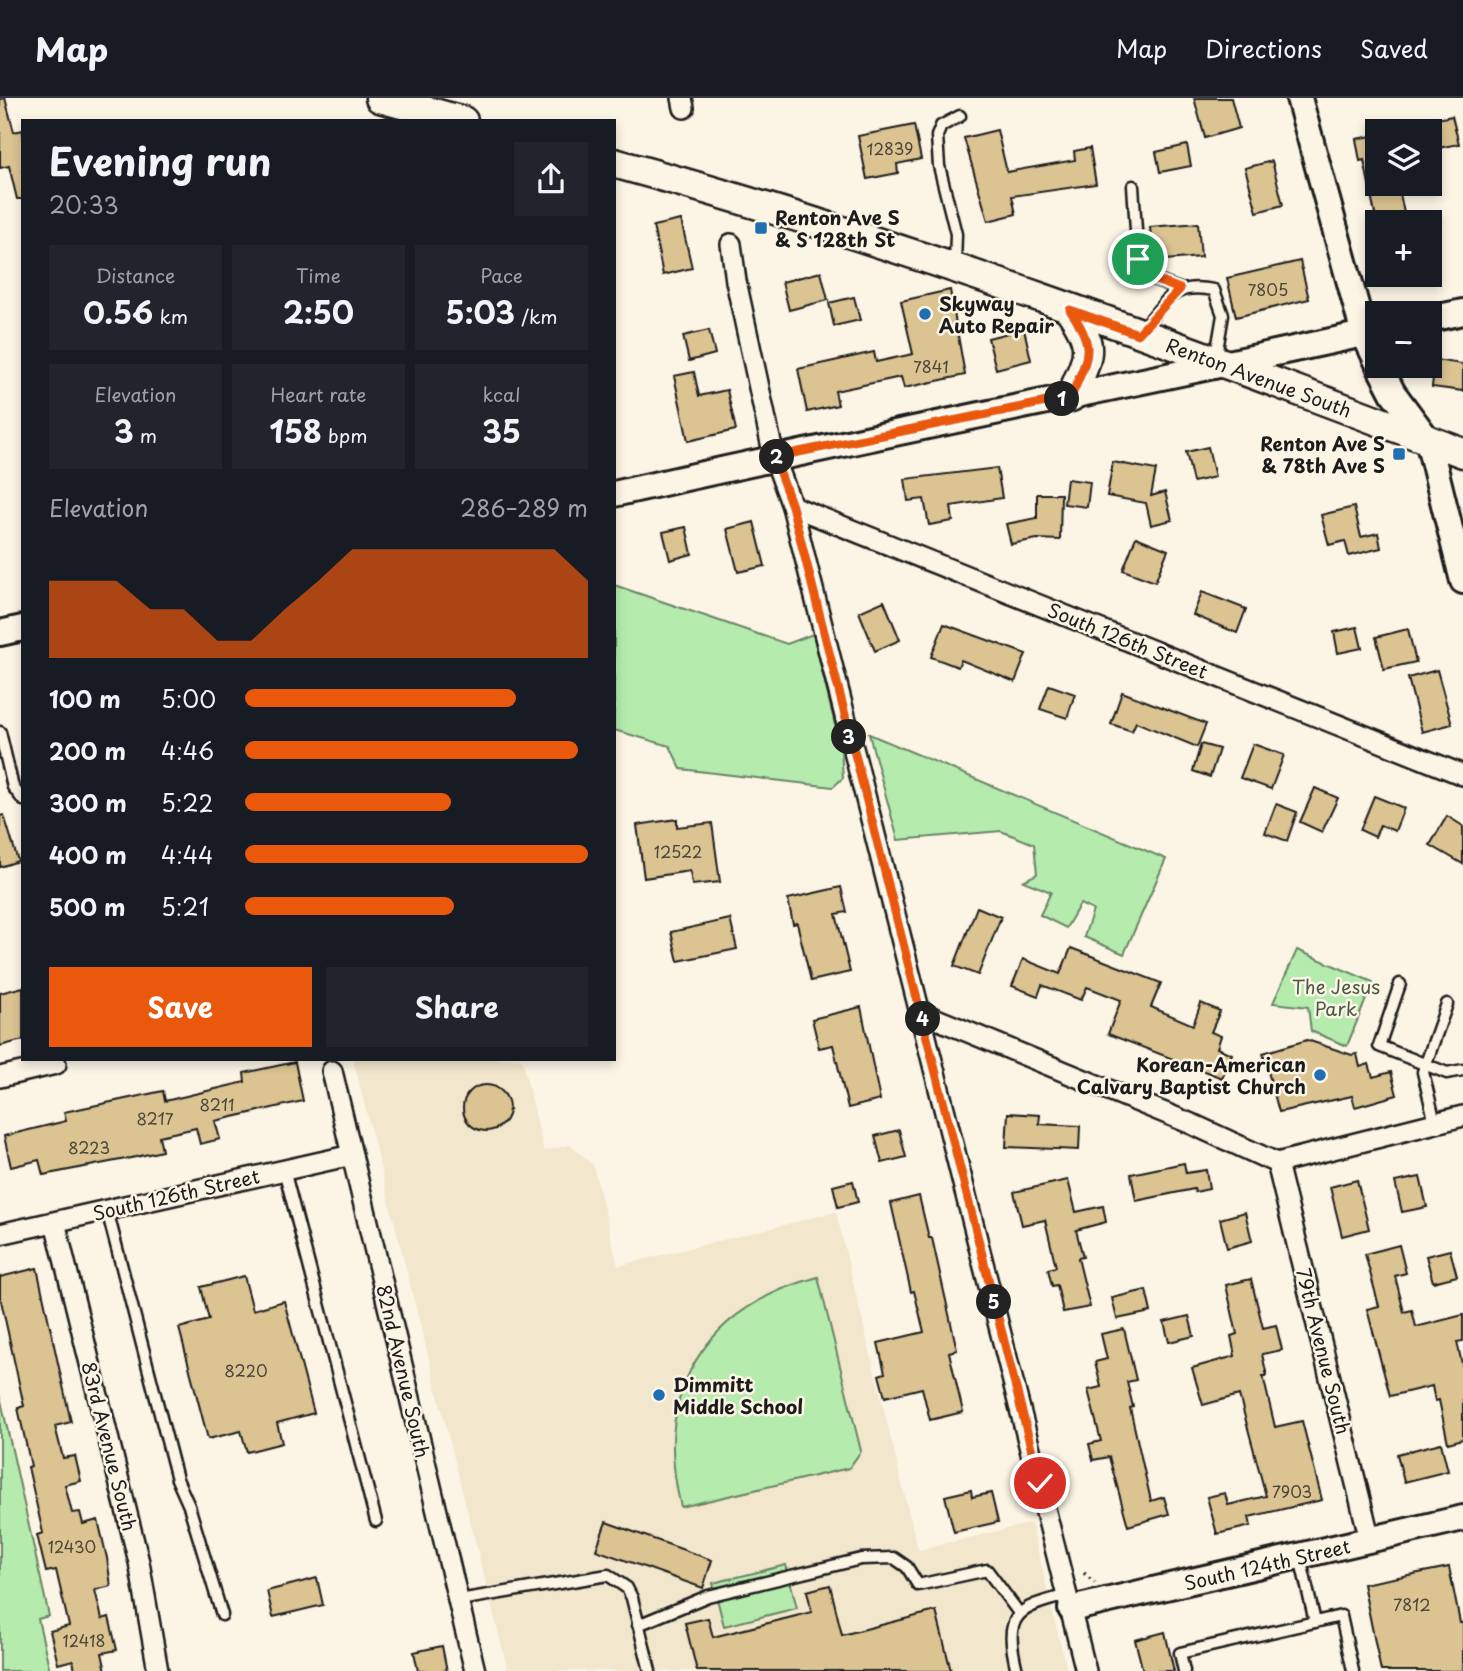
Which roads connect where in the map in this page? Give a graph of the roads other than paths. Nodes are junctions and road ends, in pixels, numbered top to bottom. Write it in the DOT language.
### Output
graph roads {
  1 [pos="380,98"];
  2 [pos="1299,98"];
  3 [pos="960,116"];
  4 [pos="456,119"];
  5 [pos="616,164"];
  6 [pos="1133,186"];
  7 [pos="731,244"];
  8 [pos="955,270"];
  9 [pos="1180,289"];
  10 [pos="1070,310"];
  11 [pos="1365,312"];
  12 [pos="1463,312"];
  13 [pos="1442,317"];
  14 [pos="1365,333"];
  15 [pos="1138,334"];
  16 [pos="1222,363"];
  17 [pos="1386,378"];
  18 [pos="1071,397"];
  19 [pos="1428,440"];
  20 [pos="1463,453"];
  21 [pos="774,457"];
  22 [pos="616,494"];
  23 [pos="792,506"];
  24 [pos="1463,581"];
  25 [pos="21,628"];
  26 [pos="0,633"];
  27 [pos="0,732"];
  28 [pos="1463,775"];
  29 [pos="21,797"];
  30 [pos="1400,984"];
  31 [pos="1447,1004"];
  32 [pos="922,1013"];
  33 [pos="56,1064"];
  34 [pos="1425,1064"];
  35 [pos="1463,1070"];
  36 [pos="332,1071"];
  37 [pos="0,1077"];
  38 [pos="1463,1116"];
  39 [pos="1435,1123"];
  40 [pos="352,1155"];
  41 [pos="1277,1163"];
  42 [pos="284,1170"];
  43 [pos="107,1210"];
  44 [pos="55,1222"];
  45 [pos="0,1234"];
  46 [pos="1463,1518"];
  47 [pos="376,1521"];
  48 [pos="1370,1540"];
  49 [pos="1300,1556"];
  50 [pos="458,1600"];
  51 [pos="1069,1602"];
  52 [pos="1019,1613"];
  53 [pos="222,1615"];
  54 [pos="1315,1622"];
  55 [pos="638,1625"];
  56 [pos="158,1671"];
  57 [pos="475,1671"];
  58 [pos="650,1671"];
  59 [pos="1017,1671"];
  60 [pos="1086,1671"];
  61 [pos="1184,1671"];
  62 [pos="1353,1671"];
  1 -- 4 [label="main road"];
  2 -- 11 [label="street"];
  3 -- 8 [label="lane"];
  5 -- 8 [label="main road, Renton Avenue South"];
  6 -- 9 [label="lane"];
  7 -- 21 [label="street"];
  8 -- 10 [label="main road, Renton Avenue South"];
  9 -- 15 [label="lane"];
  9 -- 16 [label="lane"];
  10 -- 15 [label="main road, Renton Avenue South"];
  10 -- 18 [label="main road"];
  12 -- 13 [label="street"];
  14 -- 16 [label="street"];
  15 -- 16 [label="main road, Renton Avenue South"];
  16 -- 18 [label="street"];
  16 -- 19 [label="main road, Renton Avenue South"];
  17 -- 19 [label="street"];
  18 -- 21 [label="street"];
  19 -- 20 [label="main road, Renton Avenue South"];
  19 -- 24 [label="street"];
  21 -- 22 [label="street"];
  21 -- 23 [label="street"];
  23 -- 28 [label="street, South 126th Street"];
  23 -- 32 [label="street"];
  25 -- 26 [label="street"];
  27 -- 29 [label="lane"];
  30 -- 34 [label="lane"];
  31 -- 34 [label="lane"];
  32 -- 41 [label="street"];
  32 -- 51 [label="street"];
  33 -- 37 [label="street"];
  34 -- 35 [label="lane"];
  34 -- 39 [label="lane"];
  36 -- 40 [label="street, 82nd Avenue South"];
  38 -- 39 [label="street"];
  39 -- 41 [label="street"];
  40 -- 42 [label="street, South 126th Street"];
  40 -- 50 [label="street, 82nd Avenue South"];
  41 -- 48 [label="street, 79th Avenue South"];
  42 -- 43 [label="street, South 126th Street"];
  42 -- 47 [label="lane"];
  43 -- 44 [label="street, South 126th Street"];
  43 -- 53 [label="lane"];
  44 -- 45 [label="street, South 126th Street"];
  44 -- 56 [label="street, 83rd Avenue South"];
  46 -- 48 [label="street, South 124th Street"];
  48 -- 49 [label="street, South 124th Street"];
  49 -- 51 [label="street, South 124th Street"];
  49 -- 54 [label="lane"];
  50 -- 55 [label="lane"];
  50 -- 57 [label="street, 82nd Avenue South"];
  51 -- 52 [label="lane"];
  51 -- 60 [label="street"];
  52 -- 55 [label="lane"];
  52 -- 59 [label="lane"];
  54 -- 61 [label="lane"];
  54 -- 62 [label="lane"];
  55 -- 58 [label="lane"];
}
